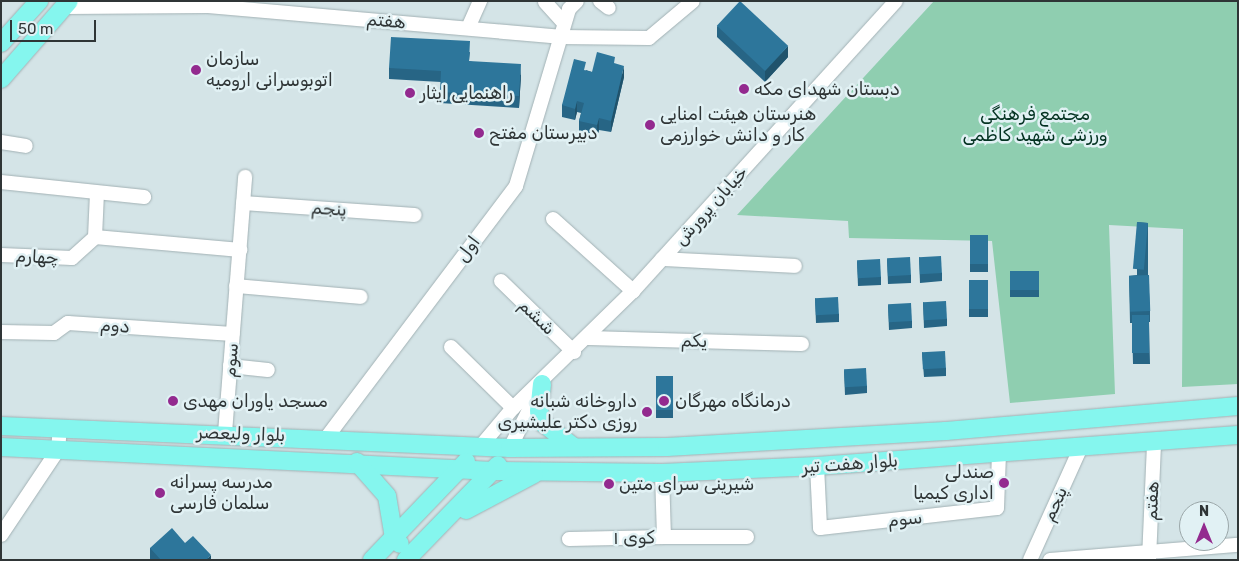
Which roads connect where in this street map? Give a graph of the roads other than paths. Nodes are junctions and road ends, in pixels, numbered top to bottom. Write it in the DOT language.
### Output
graph roads {
  1 [pos="39,1"];
  2 [pos="480,1"];
  3 [pos="577,1"];
  4 [pos="693,1"];
  5 [pos="896,1"];
  6 [pos="545,2"];
  7 [pos="67,4"];
  8 [pos="564,23"];
  9 [pos="468,28"];
  10 [pos="560,37"];
  11 [pos="1,43"];
  12 [pos="1,79"];
  13 [pos="1,142"];
  14 [pos="26,146"];
  15 [pos="245,177"];
  16 [pos="1,182"];
  17 [pos="97,192"];
  18 [pos="144,197"];
  19 [pos="243,203"];
  20 [pos="415,215"];
  21 [pos="553,219"];
  22 [pos="95,238"];
  23 [pos="240,250"];
  24 [pos="1,254"];
  25 [pos="662,259"];
  26 [pos="795,266"];
  27 [pos="501,281"];
  28 [pos="236,286"];
  29 [pos="632,292"];
  30 [pos="361,297"];
  31 [pos="1,332"];
  32 [pos="233,334"];
  33 [pos="587,338"];
  34 [pos="802,344"];
  35 [pos="451,347"];
  36 [pos="574,352"];
  37 [pos="230,366"];
  38 [pos="268,370"];
  39 [pos="542,384"];
  40 [pos="1238,406"];
  41 [pos="513,408"];
  42 [pos="1,426"];
  43 [pos="60,427"];
  44 [pos="946,431"];
  45 [pos="225,433"];
  46 [pos="1238,435"];
  47 [pos="327,437"];
  48 [pos="1154,443"];
  49 [pos="572,446"];
  50 [pos="480,447"];
  51 [pos="1081,447"];
  52 [pos="1,448"];
  53 [pos="510,448"];
  54 [pos="58,450"];
  55 [pos="999,454"];
  56 [pos="948,457"];
  57 [pos="357,462"];
  58 [pos="817,466"];
  59 [pos="461,468"];
  60 [pos="494,470"];
  61 [pos="544,470"];
  62 [pos="662,473"];
  63 [pos="442,525"];
  64 [pos="1,535"];
  65 [pos="664,537"];
  66 [pos="746,537"];
  67 [pos="394,538"];
  68 [pos="569,539"];
  69 [pos="1238,546"];
  70 [pos="1149,556"];
  71 [pos="409,557"];
  72 [pos="372,560"];
  73 [pos="1030,560"];
  74 [pos="1050,560"];
  1 -- 11 [label="main road"];
  2 -- 9 [label="street"];
  3 -- 8 [label="street, اول"];
  4 -- 10 [label="street, هفتم"];
  5 -- 25 [label="street, خیابان پرورش"];
  6 -- 8 [label="street"];
  7 -- 9 [label="street, هفتم"];
  7 -- 12 [label="main road"];
  8 -- 10 [label="street, اول"];
  9 -- 10 [label="street, هفتم"];
  10 -- 47 [label="street, اول"];
  13 -- 14 [label="street"];
  15 -- 19 [label="street, سوم"];
  16 -- 17 [label="street"];
  17 -- 18 [label="street"];
  17 -- 22 [label="street"];
  19 -- 20 [label="street, پنجم"];
  19 -- 23 [label="street, سوم"];
  21 -- 29 [label="street"];
  22 -- 23 [label="street"];
  22 -- 24 [label="street, چهارم"];
  23 -- 28 [label="street, سوم"];
  25 -- 26 [label="street"];
  25 -- 29 [label="street, خیابان پرورش"];
  27 -- 36 [label="street, ششم"];
  28 -- 30 [label="street"];
  28 -- 32 [label="street, سوم"];
  29 -- 33 [label="street, خیابان پرورش"];
  31 -- 32 [label="street, دوم"];
  32 -- 37 [label="street, سوم"];
  33 -- 34 [label="street, یکم"];
  33 -- 36 [label="street, خیابان پرورش"];
  35 -- 41 [label="street"];
  36 -- 39 [label="street, خیابان پرورش"];
  37 -- 38 [label="street"];
  37 -- 45 [label="street, سوم"];
  39 -- 41 [label="street, خیابان پرورش"];
  39 -- 49 [label="main road"];
  39 -- 53 [label="street, خیابان پرورش"];
  40 -- 44 [label="main road, بلوار هفت تیر"];
  41 -- 50 [label="street, خیابان پرورش"];
  42 -- 43 [label="main road, بلوار ولیعصر"];
  43 -- 45 [label="main road, بلوار ولیعصر"];
  43 -- 54 [label="street"];
  44 -- 49 [label="main road, بلوار هفت تیر"];
  44 -- 56 [label="main road"];
  45 -- 47 [label="main road, بلوار ولیعصر"];
  46 -- 48 [label="main road, بلوار هفت تیر"];
  47 -- 50 [label="main road, بلوار ولیعصر"];
  48 -- 51 [label="main road, بلوار هفت تیر"];
  48 -- 70 [label="street, هفتم"];
  49 -- 53 [label="main road, بلوار هفت تیر"];
  50 -- 53 [label="main road, بلوار هفت تیر"];
  50 -- 59 [label="main road"];
  51 -- 55 [label="main road, بلوار هفت تیر"];
  51 -- 73 [label="street, پنجم"];
  52 -- 54 [label="main road, بلوار ولیعصر"];
  53 -- 60 [label="main road"];
  54 -- 57 [label="main road, بلوار ولیعصر"];
  54 -- 64 [label="street"];
  55 -- 56 [label="main road, بلوار هفت تیر"];
  55 -- 58 [label="street, سوم"];
  56 -- 58 [label="main road, بلوار هفت تیر"];
  57 -- 59 [label="main road, بلوار ولیعصر"];
  57 -- 67 [label="main road"];
  58 -- 62 [label="main road, بلوار هفت تیر"];
  59 -- 60 [label="main road, بلوار هفت تیر"];
  59 -- 67 [label="main road"];
  60 -- 61 [label="main road, بلوار هفت تیر"];
  60 -- 63 [label="main road"];
  61 -- 62 [label="main road, بلوار هفت تیر"];
  61 -- 63 [label="main road"];
  62 -- 65 [label="street, کوی ۱"];
  63 -- 71 [label="main road"];
  65 -- 66 [label="street"];
  65 -- 68 [label="street, کوی ۱"];
  67 -- 71 [label="main road"];
  67 -- 72 [label="main road"];
  69 -- 70 [label="street"];
  70 -- 74 [label="street"];
}
